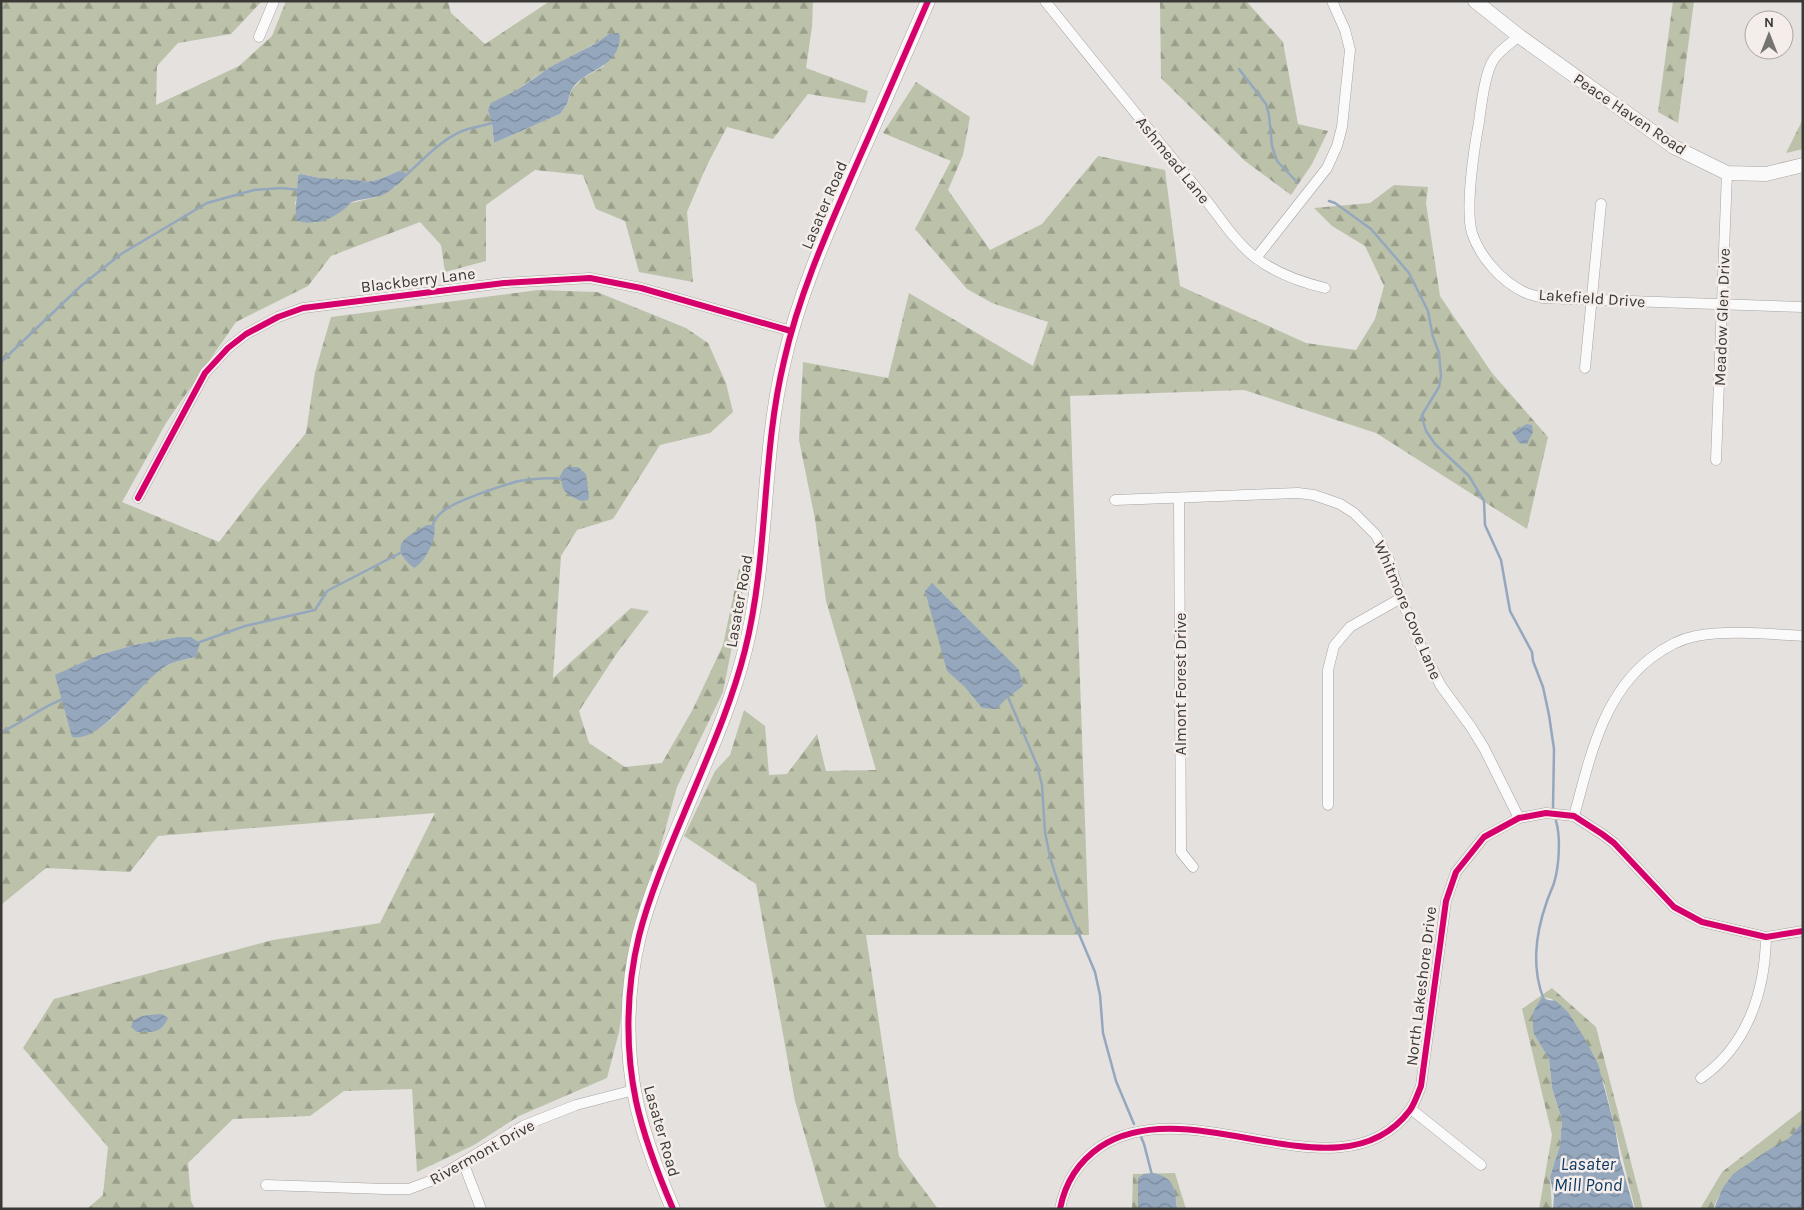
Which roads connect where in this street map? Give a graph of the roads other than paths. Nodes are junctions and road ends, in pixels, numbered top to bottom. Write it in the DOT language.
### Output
graph roads {
  1 [pos="274,1"];
  2 [pos="928,1"];
  3 [pos="1045,1"];
  4 [pos="1332,1"];
  5 [pos="1475,1"];
  6 [pos="1520,36"];
  7 [pos="259,37"];
  8 [pos="1803,165"];
  9 [pos="1727,173"];
  10 [pos="1602,204"];
  11 [pos="1256,258"];
  12 [pos="1325,288"];
  13 [pos="1592,301"];
  14 [pos="1722,304"];
  15 [pos="1803,307"];
  16 [pos="791,331"];
  17 [pos="1585,368"];
  18 [pos="1716,460"];
  19 [pos="138,498"];
  20 [pos="1179,498"];
  21 [pos="1115,500"];
  22 [pos="1401,598"];
  23 [pos="1803,636"];
  24 [pos="1328,805"];
  25 [pos="1574,816"];
  26 [pos="1519,818"];
  27 [pos="1193,867"];
  28 [pos="1803,931"];
  29 [pos="1766,937"];
  30 [pos="1701,1078"];
  31 [pos="634,1090"];
  32 [pos="1411,1109"];
  33 [pos="463,1162"];
  34 [pos="1480,1165"];
  35 [pos="266,1185"];
  36 [pos="481,1209"];
  37 [pos="673,1209"];
  38 [pos="1060,1209"];
  1 -- 7 [label="street"];
  2 -- 16 [label="street, Lasater Road"];
  3 -- 11 [label="street, Ashmead Lane"];
  4 -- 11 [label="street"];
  5 -- 6 [label="street, Peace Haven Road"];
  6 -- 9 [label="street, Peace Haven Road"];
  6 -- 13 [label="street, Lakefield Drive"];
  8 -- 9 [label="street, Peace Haven Road"];
  9 -- 14 [label="street, Meadow Glen Drive"];
  10 -- 13 [label="street"];
  11 -- 12 [label="street, Ashmead Lane"];
  13 -- 14 [label="street, Lakefield Drive"];
  13 -- 17 [label="street"];
  14 -- 15 [label="street, Lakefield Drive"];
  14 -- 18 [label="street, Meadow Glen Drive"];
  16 -- 19 [label="street, Blackberry Lane"];
  16 -- 31 [label="street, Lasater Road"];
  20 -- 21 [label="street, Whitmore Cove Lane"];
  20 -- 22 [label="street, Whitmore Cove Lane"];
  20 -- 27 [label="street, Almont Forest Drive"];
  22 -- 24 [label="street"];
  22 -- 26 [label="street, Whitmore Cove Lane"];
  23 -- 25 [label="street"];
  25 -- 26 [label="street, North Lakeshore Drive"];
  25 -- 29 [label="street, North Lakeshore Drive"];
  26 -- 32 [label="street, North Lakeshore Drive"];
  28 -- 29 [label="street, North Lakeshore Drive"];
  29 -- 30 [label="street"];
  31 -- 33 [label="street, Rivermont Drive"];
  31 -- 37 [label="street, Lasater Road"];
  32 -- 34 [label="street"];
  32 -- 38 [label="street, North Lakeshore Drive"];
  33 -- 35 [label="street, Rivermont Drive"];
  33 -- 36 [label="street"];
}
